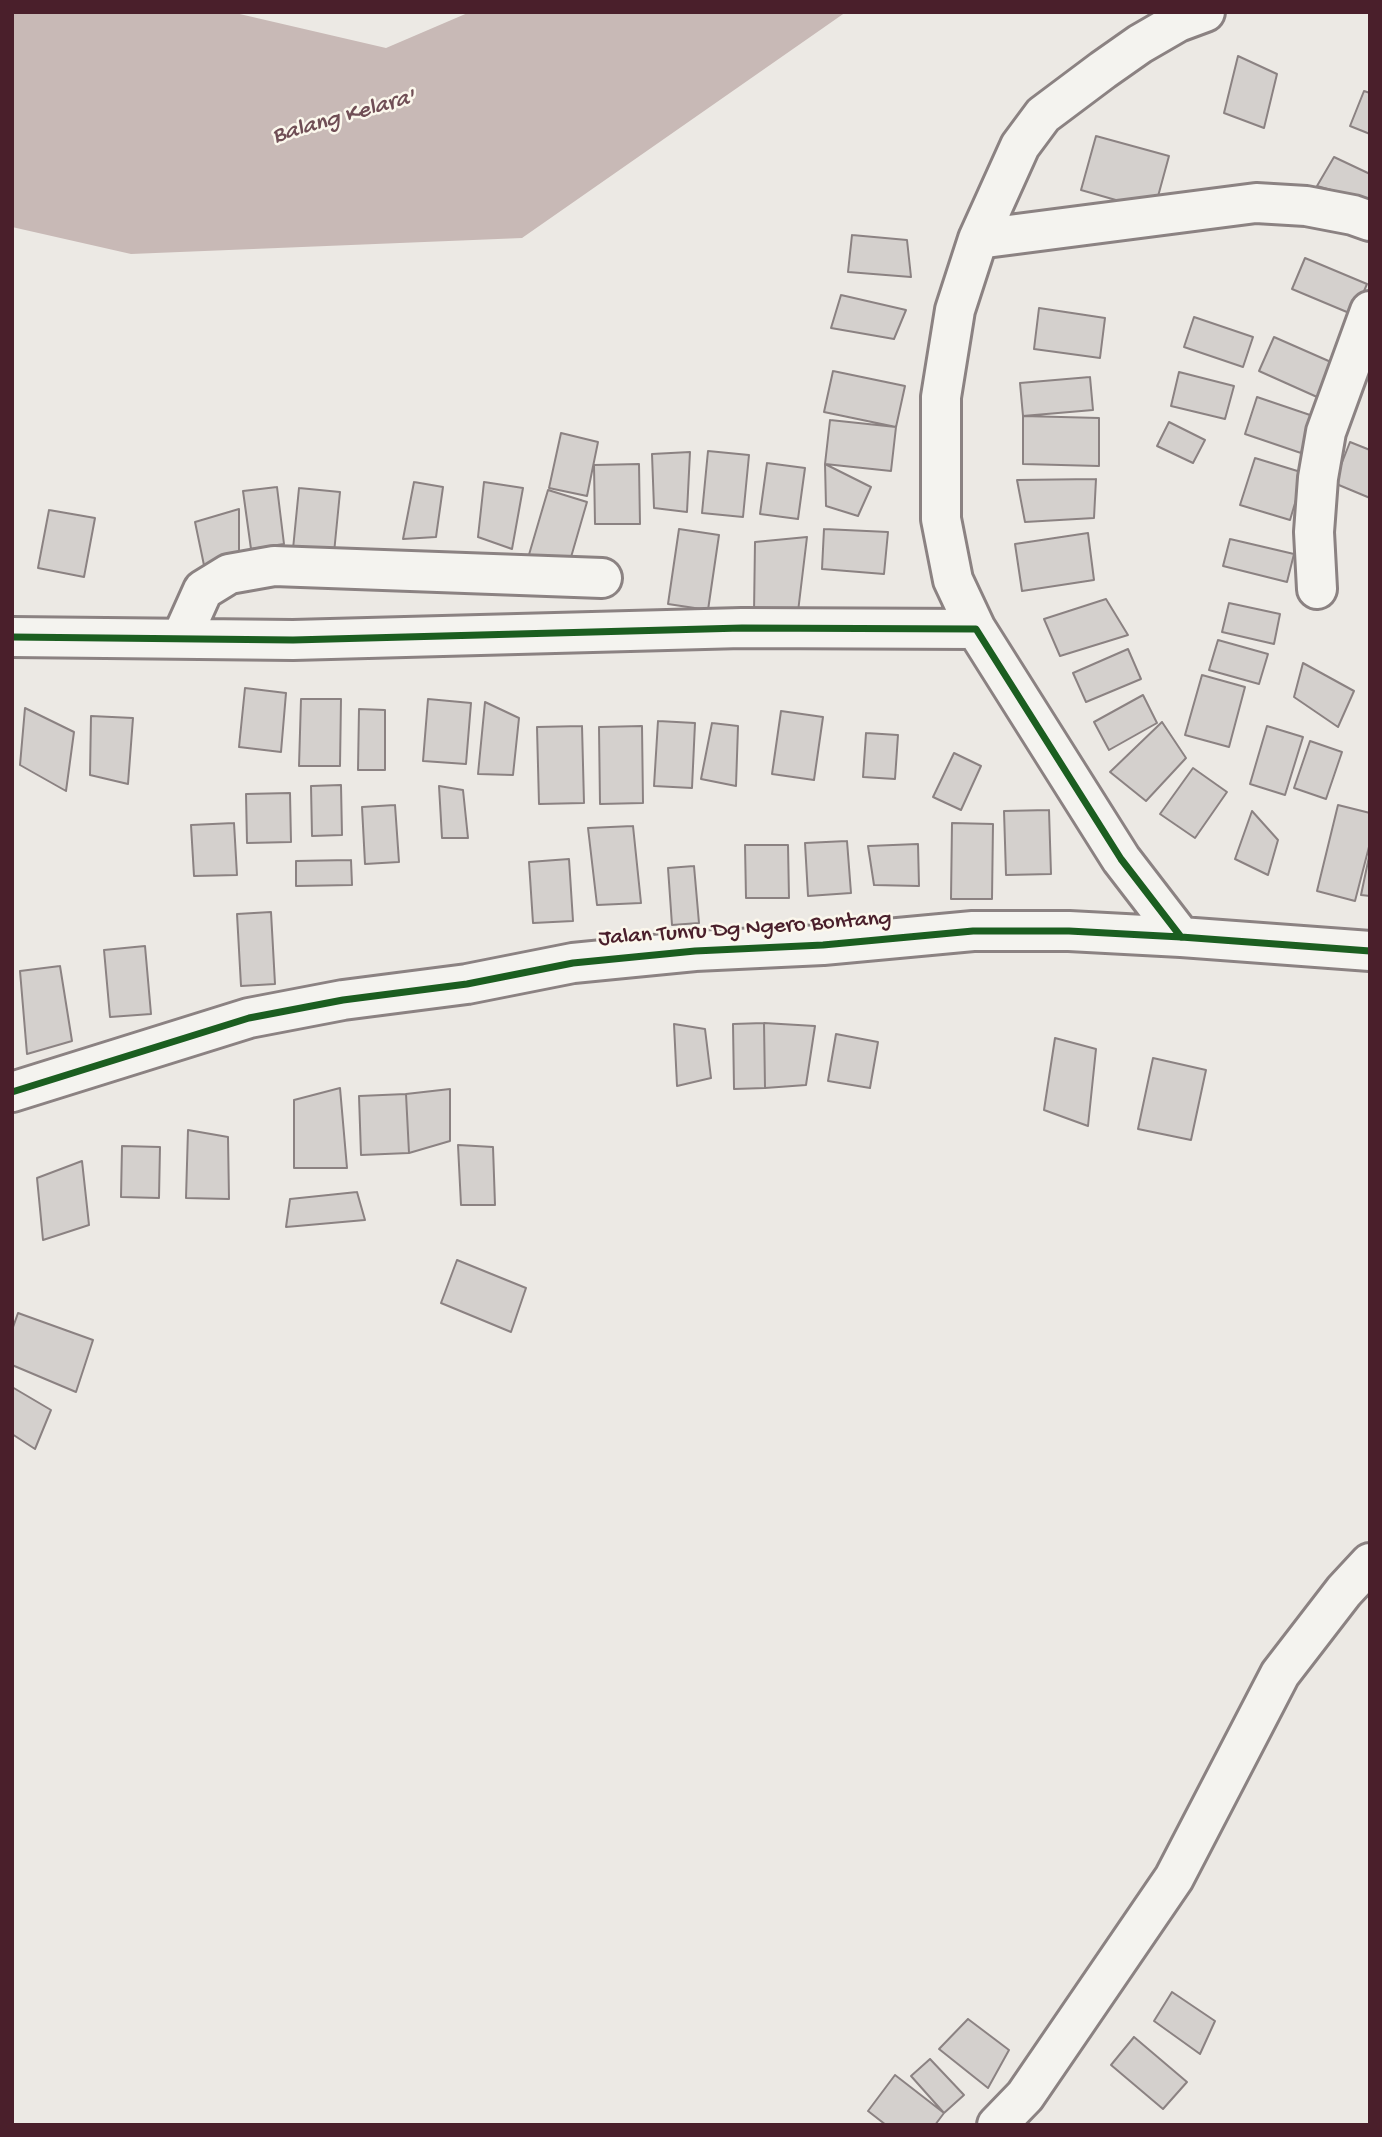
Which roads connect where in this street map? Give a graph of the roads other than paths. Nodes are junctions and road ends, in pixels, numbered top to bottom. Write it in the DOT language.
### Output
graph roads {
  1 [pos="1205,12"];
  2 [pos="1370,220"];
  3 [pos="978,239"];
  4 [pos="1370,311"];
  5 [pos="602,578"];
  6 [pos="1317,589"];
  7 [pos="976,629"];
  8 [pos="12,638"];
  9 [pos="181,639"];
  10 [pos="1181,937"];
  11 [pos="1370,951"];
  12 [pos="12,1092"];
  13 [pos="1370,1563"];
  14 [pos="997,2125"];
  1 -- 3 [label="street"];
  2 -- 3 [label="street"];
  3 -- 7 [label="street"];
  4 -- 6 [label="street"];
  5 -- 9 [label="street"];
  7 -- 9 [label="street"];
  7 -- 10 [label="street"];
  8 -- 9 [label="street"];
  10 -- 11 [label="street, Jalan Tunru Dg Ngero Bontang"];
  10 -- 12 [label="street, Jalan Tunru Dg Ngero Bontang"];
  13 -- 14 [label="street"];
}
